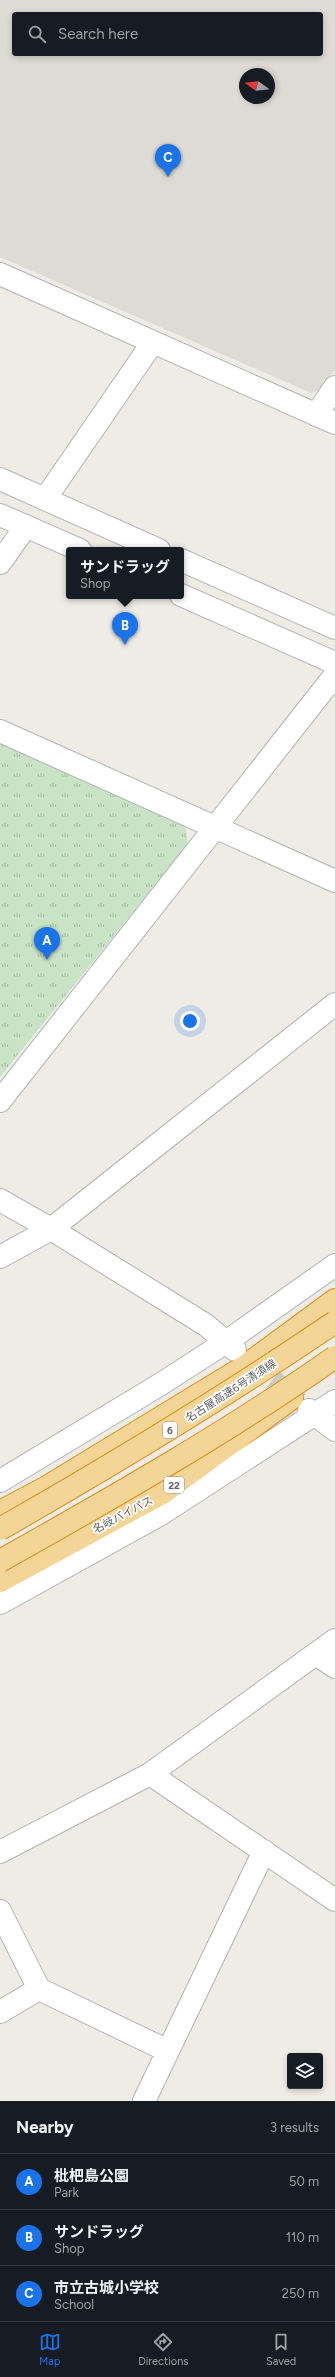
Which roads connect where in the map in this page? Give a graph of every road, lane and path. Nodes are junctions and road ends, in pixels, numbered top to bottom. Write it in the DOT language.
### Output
graph roads {
  1 [pos="0,274"];
  2 [pos="153,342"];
  3 [pos="335,387"];
  4 [pos="326,419"];
  5 [pos="0,479"];
  6 [pos="45,499"];
  7 [pos="0,515"];
  8 [pos="26,526"];
  9 [pos="73,547"];
  10 [pos="152,547"];
  11 [pos="184,561"];
  12 [pos="0,563"];
  13 [pos="184,596"];
  14 [pos="335,628"];
  15 [pos="335,663"];
  16 [pos="335,675"];
  17 [pos="0,731"];
  18 [pos="216,827"];
  19 [pos="335,881"];
  20 [pos="335,1004"];
  21 [pos="0,1101"];
  22 [pos="0,1200"];
  23 [pos="51,1229"];
  24 [pos="0,1257"];
  25 [pos="335,1264"];
  26 [pos="335,1300"];
  27 [pos="335,1322"];
  28 [pos="230,1346"];
  29 [pos="335,1357"];
  30 [pos="335,1367"];
  31 [pos="335,1401"];
  32 [pos="312,1413"];
  33 [pos="335,1430"];
  34 [pos="0,1481"];
  35 [pos="0,1512"];
  36 [pos="0,1530"];
  37 [pos="0,1561"];
  38 [pos="0,1581"];
  39 [pos="0,1604"];
  40 [pos="335,1640"];
  41 [pos="316,1654"];
  42 [pos="335,1667"];
  43 [pos="150,1774"];
  44 [pos="0,1852"];
  45 [pos="264,1852"];
  46 [pos="335,1900"];
  47 [pos="0,1911"];
  48 [pos="39,1989"];
  49 [pos="0,2012"];
  50 [pos="168,2051"];
  51 [pos="144,2101"];
  1 -- 2 [label="street"];
  2 -- 4 [label="street"];
  2 -- 6 [label="street"];
  3 -- 4 [label="street"];
  5 -- 6 [label="street"];
  6 -- 10 [label="street"];
  7 -- 8 [label="street"];
  8 -- 9 [label="street"];
  8 -- 12 [label="street"];
  11 -- 14 [label="street"];
  13 -- 15 [label="street"];
  16 -- 18 [label="street"];
  17 -- 18 [label="street"];
  18 -- 19 [label="street"];
  18 -- 21 [label="street"];
  20 -- 23 [label="street"];
  22 -- 23 [label="street"];
  23 -- 24 [label="street"];
  23 -- 28 [label="street"];
  25 -- 28 [label="street"];
  26 -- 35 [label="highway"];
  27 -- 36 [label="highway, 名古屋高速6号清須線 / 6, bridge"];
  28 -- 34 [label="street"];
  29 -- 37 [label="highway, bridge"];
  30 -- 38 [label="highway, 名岐バイパス / 22"];
  31 -- 32 [label="street"];
  32 -- 33 [label="street"];
  32 -- 39 [label="street"];
  40 -- 41 [label="street"];
  41 -- 42 [label="street"];
  41 -- 43 [label="street"];
  43 -- 44 [label="street"];
  43 -- 45 [label="street"];
  45 -- 46 [label="street"];
  45 -- 50 [label="street"];
  47 -- 48 [label="street"];
  48 -- 49 [label="street"];
  48 -- 50 [label="street"];
  50 -- 51 [label="street"];
}
